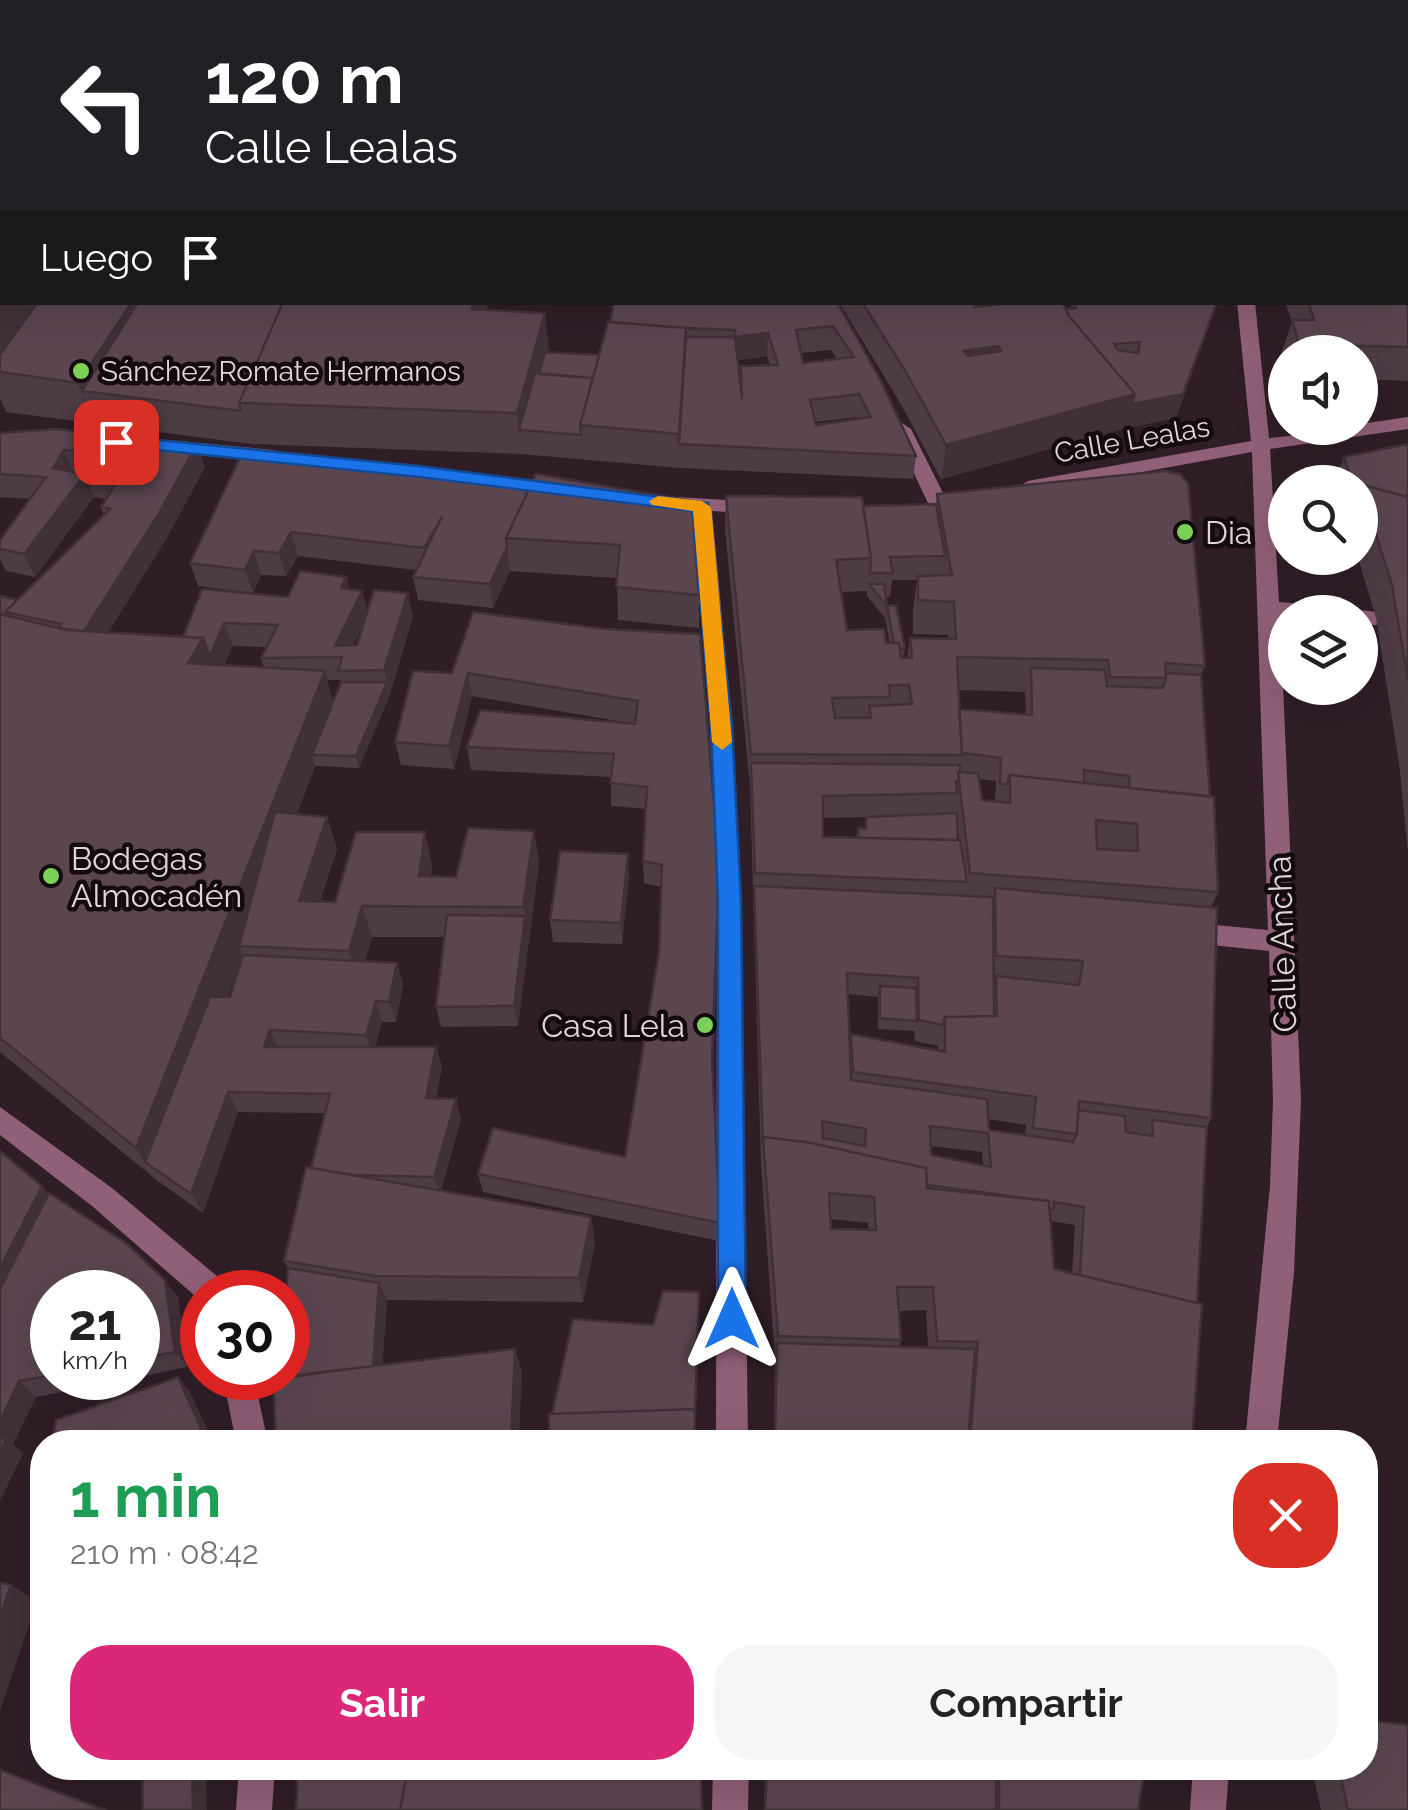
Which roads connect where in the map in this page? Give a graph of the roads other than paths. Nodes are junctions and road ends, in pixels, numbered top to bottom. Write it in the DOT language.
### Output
graph roads {
  1 [pos="1246,305"];
  2 [pos="890,403"];
  3 [pos="1408,422"];
  4 [pos="154,445"];
  5 [pos="1259,445"];
  6 [pos="288,457"];
  7 [pos="1010,490"];
  8 [pos="645,500"];
  9 [pos="938,503"];
  10 [pos="702,507"];
  11 [pos="782,508"];
  12 [pos="1268,595"];
  13 [pos="1273,705"];
  14 [pos="1164,930"];
  15 [pos="1283,942"];
  16 [pos="0,1119"];
  17 [pos="187,1270"];
  18 [pos="243,1400"];
  19 [pos="250,1430"];
  20 [pos="732,1430"];
  21 [pos="1262,1430"];
  22 [pos="257,1780"];
  23 [pos="730,1780"];
  24 [pos="1210,1780"];
  25 [pos="254,1810"];
  26 [pos="730,1810"];
  27 [pos="1208,1810"];
  1 -- 5 [label="street, Calle Ancha"];
  2 -- 9 [label="street"];
  3 -- 5 [label="street, Calle Lealas"];
  4 -- 6 [label="street"];
  5 -- 7 [label="street, Calle Lealas"];
  5 -- 12 [label="street, Calle Ancha"];
  8 -- 10 [label="street"];
  10 -- 11 [label="street"];
  10 -- 20 [label="street"];
  13 -- 15 [label="street, Calle Ancha"];
  14 -- 15 [label="street"];
  15 -- 21 [label="street, Calle Ancha"];
  16 -- 17 [label="street"];
  18 -- 19 [label="street"];
  22 -- 25 [label="street"];
  23 -- 26 [label="street"];
  24 -- 27 [label="street"];
}
